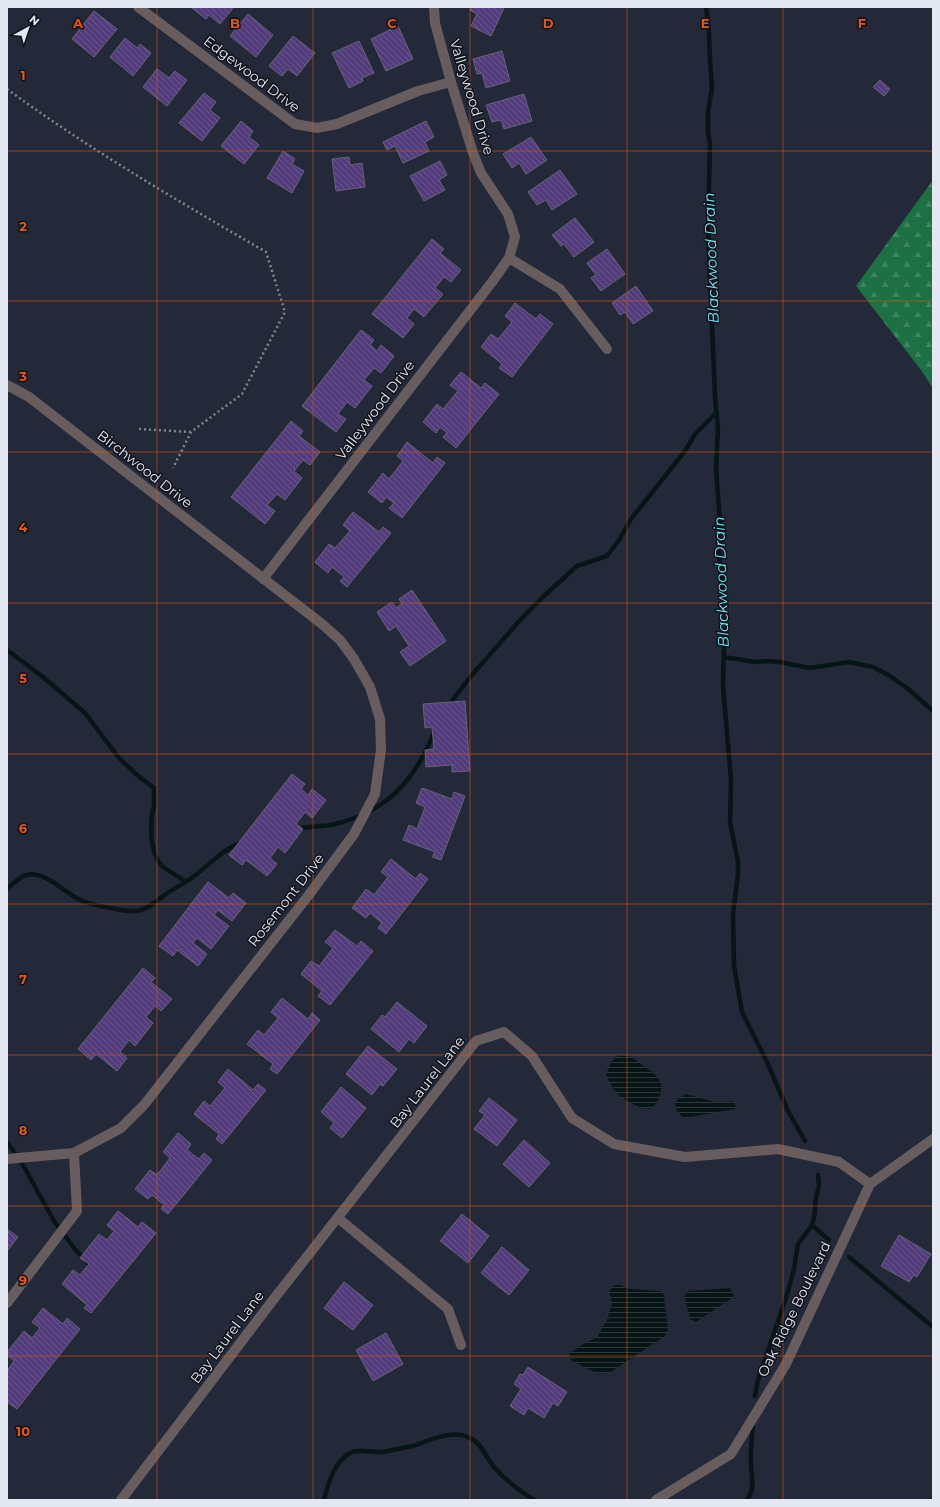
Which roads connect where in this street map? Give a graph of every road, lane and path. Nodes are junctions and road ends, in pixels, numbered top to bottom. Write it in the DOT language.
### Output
graph roads {
  1 [pos="138,7"];
  2 [pos="434,7"];
  3 [pos="451,82"];
  4 [pos="7,88"];
  5 [pos="509,258"];
  6 [pos="607,349"];
  7 [pos="7,385"];
  8 [pos="139,429"];
  9 [pos="191,432"];
  10 [pos="173,468"];
  11 [pos="263,579"];
  12 [pos="933,1139"];
  13 [pos="74,1153"];
  14 [pos="7,1159"];
  15 [pos="870,1184"];
  16 [pos="338,1218"];
  17 [pos="7,1303"];
  18 [pos="461,1345"];
  19 [pos="121,1500"];
  20 [pos="656,1500"];
  1 -- 3 [label="street, Edgewood Drive"];
  2 -- 3 [label="street, Valleywood Drive"];
  3 -- 5 [label="street, Valleywood Drive"];
  4 -- 9 [label="path"];
  5 -- 6 [label="street"];
  5 -- 11 [label="street, Valleywood Drive"];
  7 -- 11 [label="street, Birchwood Drive"];
  8 -- 9 [label="path"];
  9 -- 10 [label="path"];
  11 -- 13 [label="street, Rosemont Drive"];
  12 -- 15 [label="street, Oak Ridge Boulevard"];
  13 -- 14 [label="street, Rosemont Drive"];
  13 -- 17 [label="street"];
  15 -- 16 [label="street, Bay Laurel Lane"];
  15 -- 20 [label="street, Oak Ridge Boulevard"];
  16 -- 18 [label="street"];
  16 -- 19 [label="street, Bay Laurel Lane"];
}
